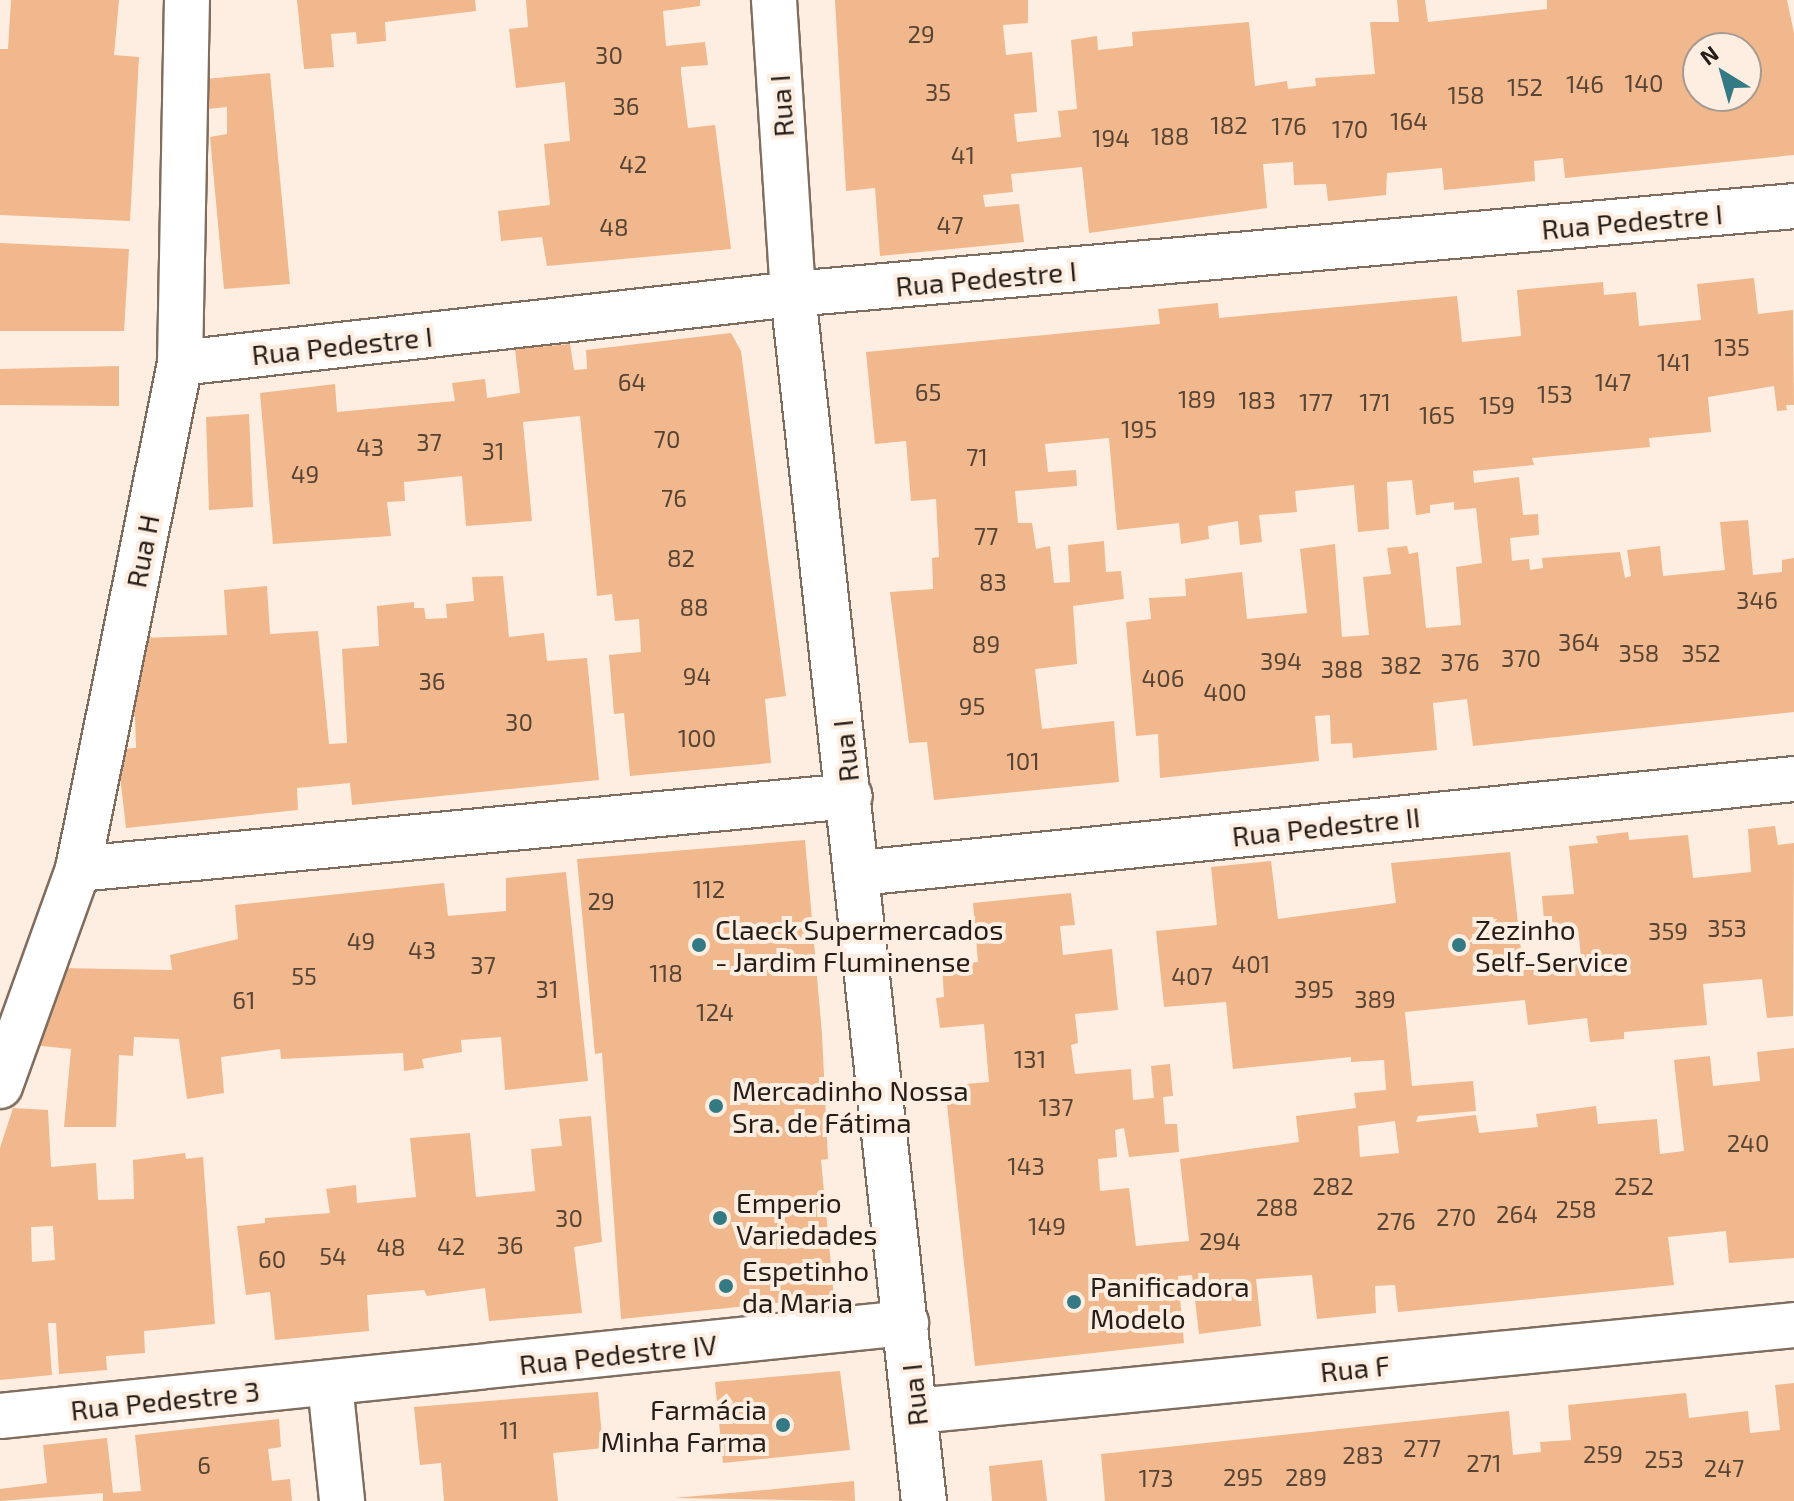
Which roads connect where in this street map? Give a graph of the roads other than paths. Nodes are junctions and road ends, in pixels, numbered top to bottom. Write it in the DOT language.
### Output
graph roads {
  1 [pos="187,0"];
  2 [pos="774,0"];
  3 [pos="1794,206"];
  4 [pos="793,294"];
  5 [pos="180,363"];
  6 [pos="1794,779"];
  7 [pos="850,796"];
  8 [pos="78,869"];
  9 [pos="859,873"];
  10 [pos="0,1086"];
  11 [pos="906,1323"];
  12 [pos="1794,1325"];
  13 [pos="330,1384"];
  14 [pos="916,1411"];
  15 [pos="0,1416"];
  16 [pos="342,1501"];
  17 [pos="924,1501"];
  1 -- 5 [label="street, Rua H"];
  2 -- 4 [label="street, Rua I"];
  3 -- 4 [label="street, Rua Pedestre I"];
  4 -- 5 [label="street, Rua Pedestre I"];
  4 -- 7 [label="street, Rua I"];
  5 -- 8 [label="street, Rua H"];
  6 -- 9 [label="street, Rua Pedestre II"];
  7 -- 8 [label="street"];
  7 -- 9 [label="street, Rua I"];
  8 -- 10 [label="street, Rua H"];
  9 -- 11 [label="street, Rua I"];
  11 -- 13 [label="street, Rua Pedestre IV"];
  11 -- 14 [label="street, Rua I"];
  12 -- 14 [label="street, Rua F"];
  13 -- 15 [label="street, Rua Pedestre 3"];
  13 -- 16 [label="street"];
  14 -- 17 [label="street, Rua I"];
}
